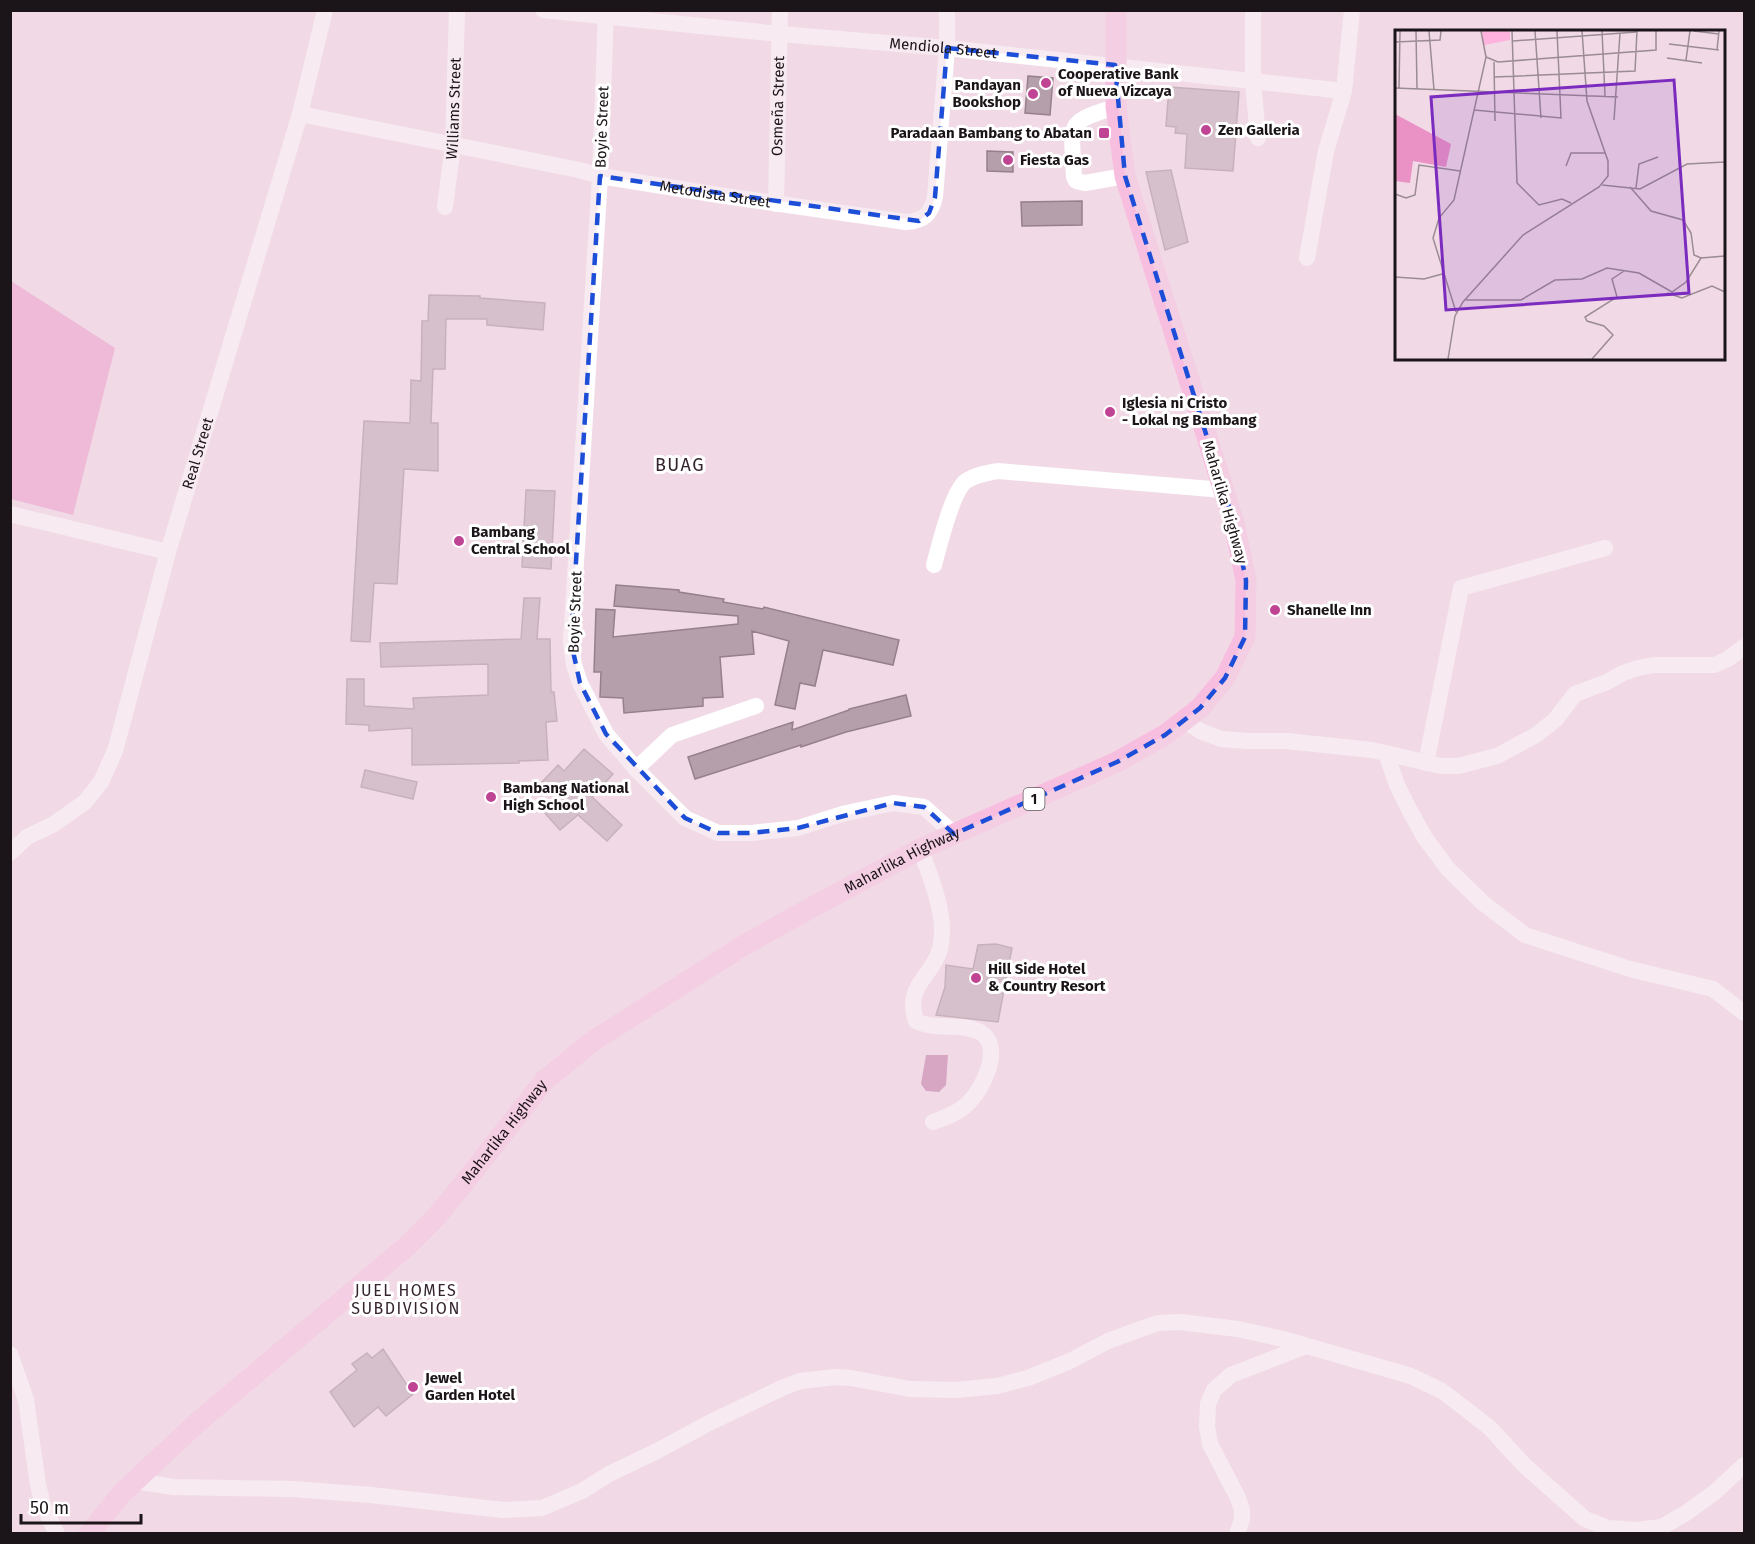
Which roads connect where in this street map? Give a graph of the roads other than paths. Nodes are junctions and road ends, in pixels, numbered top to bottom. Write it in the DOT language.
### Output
graph roads {
  1 [pos="325,10"];
  2 [pos="457,10"];
  3 [pos="543,10"];
  4 [pos="780,10"];
  5 [pos="947,10"];
  6 [pos="1116,10"];
  7 [pos="1253,10"];
  8 [pos="1352,10"];
  9 [pos="606,14"];
  10 [pos="780,34"];
  11 [pos="947,48"];
  12 [pos="1115,65"];
  13 [pos="1253,81"];
  14 [pos="1344,91"];
  15 [pos="1116,107"];
  16 [pos="300,114"];
  17 [pos="1258,138"];
  18 [pos="453,146"];
  19 [pos="600,176"];
  20 [pos="1125,176"];
  21 [pos="776,204"];
  22 [pos="445,207"];
  23 [pos="1307,258"];
  24 [pos="1222,490"];
  25 [pos="10,514"];
  26 [pos="1605,548"];
  27 [pos="168,552"];
  28 [pos="934,565"];
  29 [pos="1744,647"];
  30 [pos="756,706"];
  31 [pos="1184,720"];
  32 [pos="1386,753"];
  33 [pos="1426,763"];
  34 [pos="636,769"];
  35 [pos="954,834"];
  36 [pos="920,849"];
  37 [pos="10,852"];
  38 [pos="1744,1013"];
  39 [pos="933,1122"];
  40 [pos="1306,1346"];
  41 [pos="10,1354"];
  42 [pos="1744,1465"];
  43 [pos="134,1481"];
  44 [pos="1585,1518"];
  45 [pos="57,1533"];
  46 [pos="89,1533"];
  47 [pos="1237,1533"];
  48 [pos="1602,1533"];
  1 -- 16 [label="street, Real Street"];
  2 -- 18 [label="street, Williams Street"];
  3 -- 9 [label="street, Mendiola Street"];
  4 -- 10 [label="street, Osmeña Street"];
  5 -- 11 [label="street, Metodista Street"];
  6 -- 12 [label="main road, Maharlika Highway / 1"];
  7 -- 13 [label="street"];
  8 -- 14 [label="street"];
  9 -- 10 [label="street, Mendiola Street"];
  9 -- 19 [label="street, Boyie Street"];
  10 -- 11 [label="street, Mendiola Street"];
  10 -- 21 [label="street, Osmeña Street"];
  11 -- 12 [label="street, Mendiola Street"];
  11 -- 21 [label="street, Metodista Street"];
  12 -- 13 [label="street, Mendiola Street"];
  12 -- 15 [label="main road, Maharlika Highway / 1"];
  13 -- 14 [label="street, Mendiola Street"];
  13 -- 17 [label="street"];
  14 -- 23 [label="street"];
  15 -- 20 [label="main road, Maharlika Highway / 1"];
  15 -- 20 [label="street"];
  16 -- 18 [label="street, Metodista Street"];
  16 -- 27 [label="street, Real Street"];
  18 -- 19 [label="street, Metodista Street"];
  18 -- 22 [label="street, Williams Street"];
  19 -- 21 [label="street, Metodista Street"];
  19 -- 34 [label="street, Boyie Street"];
  20 -- 24 [label="main road, Maharlika Highway / 1"];
  24 -- 28 [label="street"];
  24 -- 31 [label="main road, Maharlika Highway / 1"];
  25 -- 27 [label="street"];
  26 -- 33 [label="street"];
  27 -- 37 [label="street, Real Street"];
  29 -- 33 [label="street"];
  30 -- 34 [label="street"];
  31 -- 32 [label="street"];
  31 -- 35 [label="main road, Maharlika Highway / 1"];
  32 -- 33 [label="street"];
  32 -- 38 [label="street"];
  34 -- 35 [label="street, Boyie Street"];
  35 -- 36 [label="main road, Maharlika Highway / 1"];
  36 -- 39 [label="street"];
  36 -- 43 [label="main road, Maharlika Highway / 1"];
  40 -- 43 [label="street"];
  40 -- 44 [label="street"];
  40 -- 47 [label="street"];
  41 -- 45 [label="street"];
  42 -- 44 [label="street"];
  43 -- 46 [label="main road, Maharlika Highway / 1"];
  44 -- 48 [label="street"];
}
